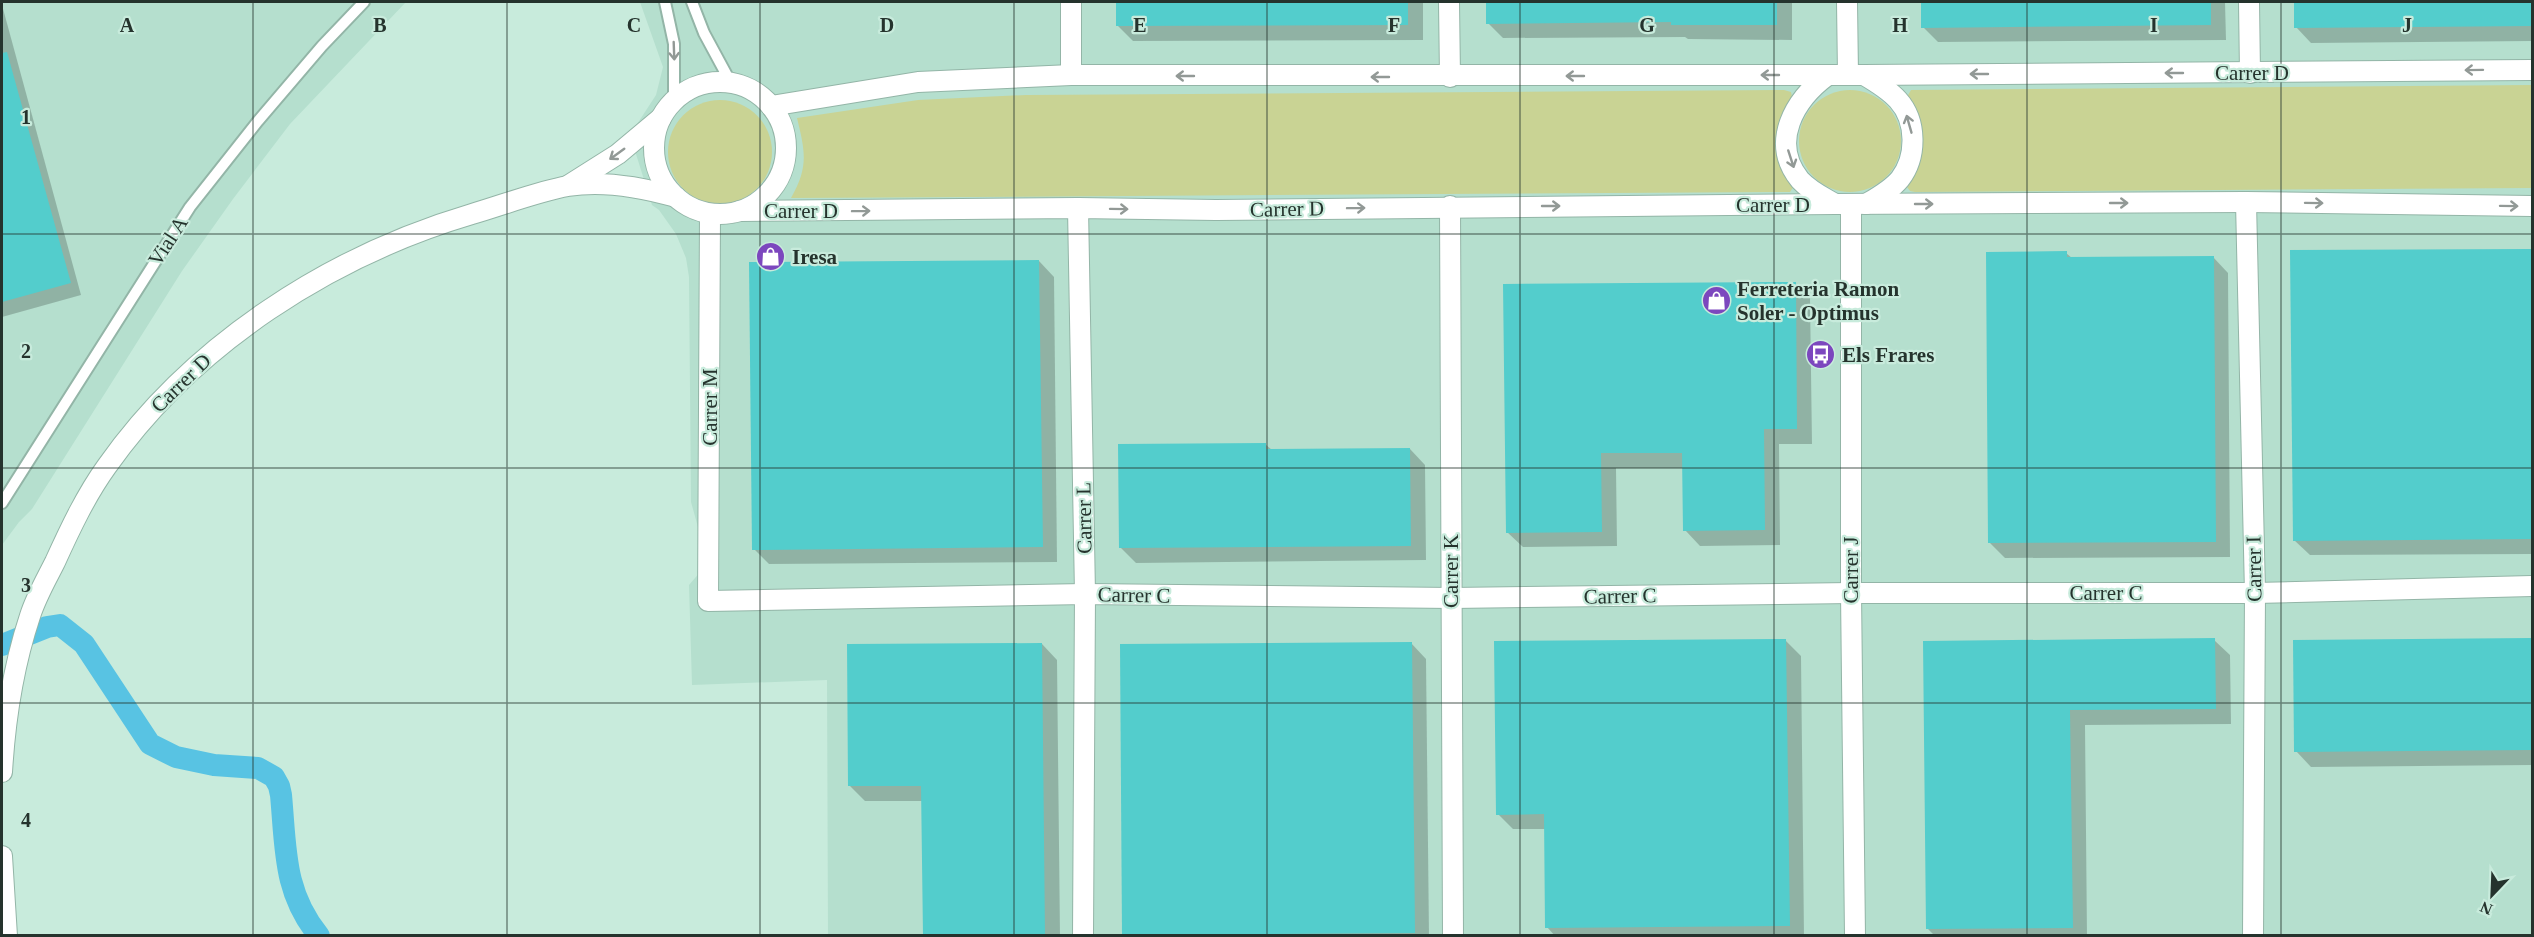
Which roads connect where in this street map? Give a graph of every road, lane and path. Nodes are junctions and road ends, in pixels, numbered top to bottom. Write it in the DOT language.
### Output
graph roads {
  1 [pos="364,2"];
  2 [pos="665,2"];
  3 [pos="692,2"];
  4 [pos="1071,2"];
  5 [pos="1449,2"];
  6 [pos="1847,2"];
  7 [pos="2249,2"];
  8 [pos="2532,69"];
  9 [pos="2250,73"];
  10 [pos="1071,75"];
  11 [pos="1847,75"];
  12 [pos="1450,77"];
  13 [pos="731,83"];
  14 [pos="674,101"];
  15 [pos="771,106"];
  16 [pos="661,118"];
  17 [pos="568,186"];
  18 [pos="676,197"];
  19 [pos="2246,202"];
  20 [pos="1851,204"];
  21 [pos="1450,206"];
  22 [pos="2532,206"];
  23 [pos="1078,208"];
  24 [pos="740,211"];
  25 [pos="710,214"];
  26 [pos="2,503"];
  27 [pos="2532,585"];
  28 [pos="1851,593"];
  29 [pos="2255,593"];
  30 [pos="1085,594"];
  31 [pos="1452,598"];
  32 [pos="708,601"];
  33 [pos="2,772"];
  34 [pos="2,856"];
  35 [pos="7,936"];
  36 [pos="1083,936"];
  37 [pos="1453,936"];
  38 [pos="1855,936"];
  39 [pos="2253,936"];
  1 -- 26 [label="lane, Vial A"];
  2 -- 14 [label="lane, one-way"];
  3 -- 13 [label="lane"];
  4 -- 10 [label="street"];
  5 -- 12 [label="street"];
  6 -- 11 [label="street"];
  7 -- 9 [label="street"];
  8 -- 9 [label="street, Carrer D, one-way"];
  9 -- 11 [label="street, Carrer D, one-way"];
  12 -- 10 [label="street, Carrer D, one-way"];
  10 -- 15 [label="street, Carrer D"];
  11 -- 12 [label="street, Carrer D, one-way"];
  11 -- 20 [label="street, one-way"];
  20 -- 11 [label="street, one-way"];
  13 -- 14 [label="street"];
  13 -- 15 [label="street"];
  14 -- 16 [label="street"];
  15 -- 24 [label="street"];
  16 -- 17 [label="street, Carrer D, one-way"];
  16 -- 18 [label="street"];
  17 -- 18 [label="street, Carrer D"];
  17 -- 33 [label="street, Carrer D"];
  18 -- 25 [label="street"];
  20 -- 19 [label="street, Carrer D, one-way"];
  19 -- 22 [label="street, Carrer D, one-way"];
  19 -- 29 [label="street, Carrer I"];
  21 -- 20 [label="street, Carrer D, one-way"];
  20 -- 28 [label="street, Carrer J"];
  23 -- 21 [label="street, Carrer D, one-way"];
  21 -- 31 [label="street, Carrer K"];
  24 -- 23 [label="street, Carrer D, one-way"];
  23 -- 30 [label="street, Carrer L"];
  24 -- 25 [label="street"];
  25 -- 32 [label="street, Carrer M"];
  27 -- 29 [label="street, Carrer C"];
  28 -- 29 [label="street, Carrer C"];
  28 -- 31 [label="street, Carrer C"];
  28 -- 38 [label="street, Carrer J"];
  29 -- 39 [label="street, Carrer I"];
  30 -- 31 [label="street, Carrer C"];
  30 -- 32 [label="street, Carrer C"];
  30 -- 36 [label="street, Carrer L"];
  31 -- 37 [label="street, Carrer K"];
  34 -- 35 [label="street"];
}
